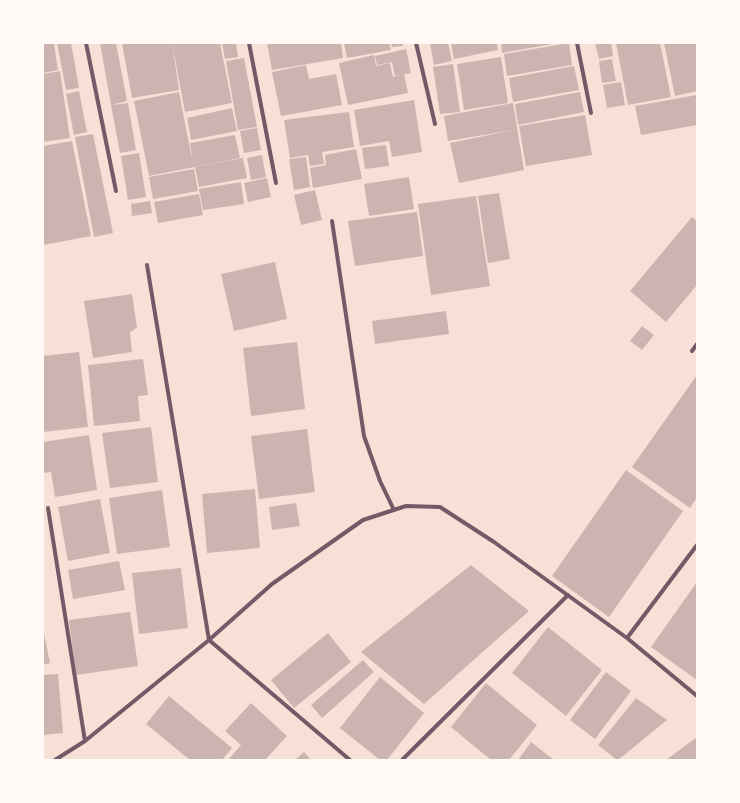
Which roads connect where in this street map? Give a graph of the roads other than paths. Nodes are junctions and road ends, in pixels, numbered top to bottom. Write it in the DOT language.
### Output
graph roads {
  1 [pos="86,43"];
  2 [pos="249,43"];
  3 [pos="416,43"];
  4 [pos="577,43"];
  5 [pos="591,113"];
  6 [pos="435,124"];
  7 [pos="276,183"];
  8 [pos="116,191"];
  9 [pos="332,221"];
  10 [pos="147,264"];
  11 [pos="697,344"];
  12 [pos="692,351"];
  13 [pos="48,508"];
  14 [pos="394,510"];
  15 [pos="697,545"];
  16 [pos="568,595"];
  17 [pos="627,638"];
  18 [pos="209,640"];
  19 [pos="697,696"];
  20 [pos="85,741"];
  21 [pos="56,760"];
  22 [pos="350,760"];
  23 [pos="402,760"];
  1 -- 8 [label="street"];
  2 -- 7 [label="street"];
  3 -- 6 [label="street"];
  4 -- 5 [label="street"];
  9 -- 14 [label="street"];
  10 -- 18 [label="street"];
  11 -- 12 [label="street"];
  13 -- 20 [label="street"];
  14 -- 16 [label="street"];
  14 -- 18 [label="street"];
  15 -- 17 [label="street"];
  16 -- 17 [label="street"];
  16 -- 23 [label="street"];
  17 -- 19 [label="street"];
  18 -- 20 [label="street"];
  18 -- 22 [label="street"];
  20 -- 21 [label="street"];
}
